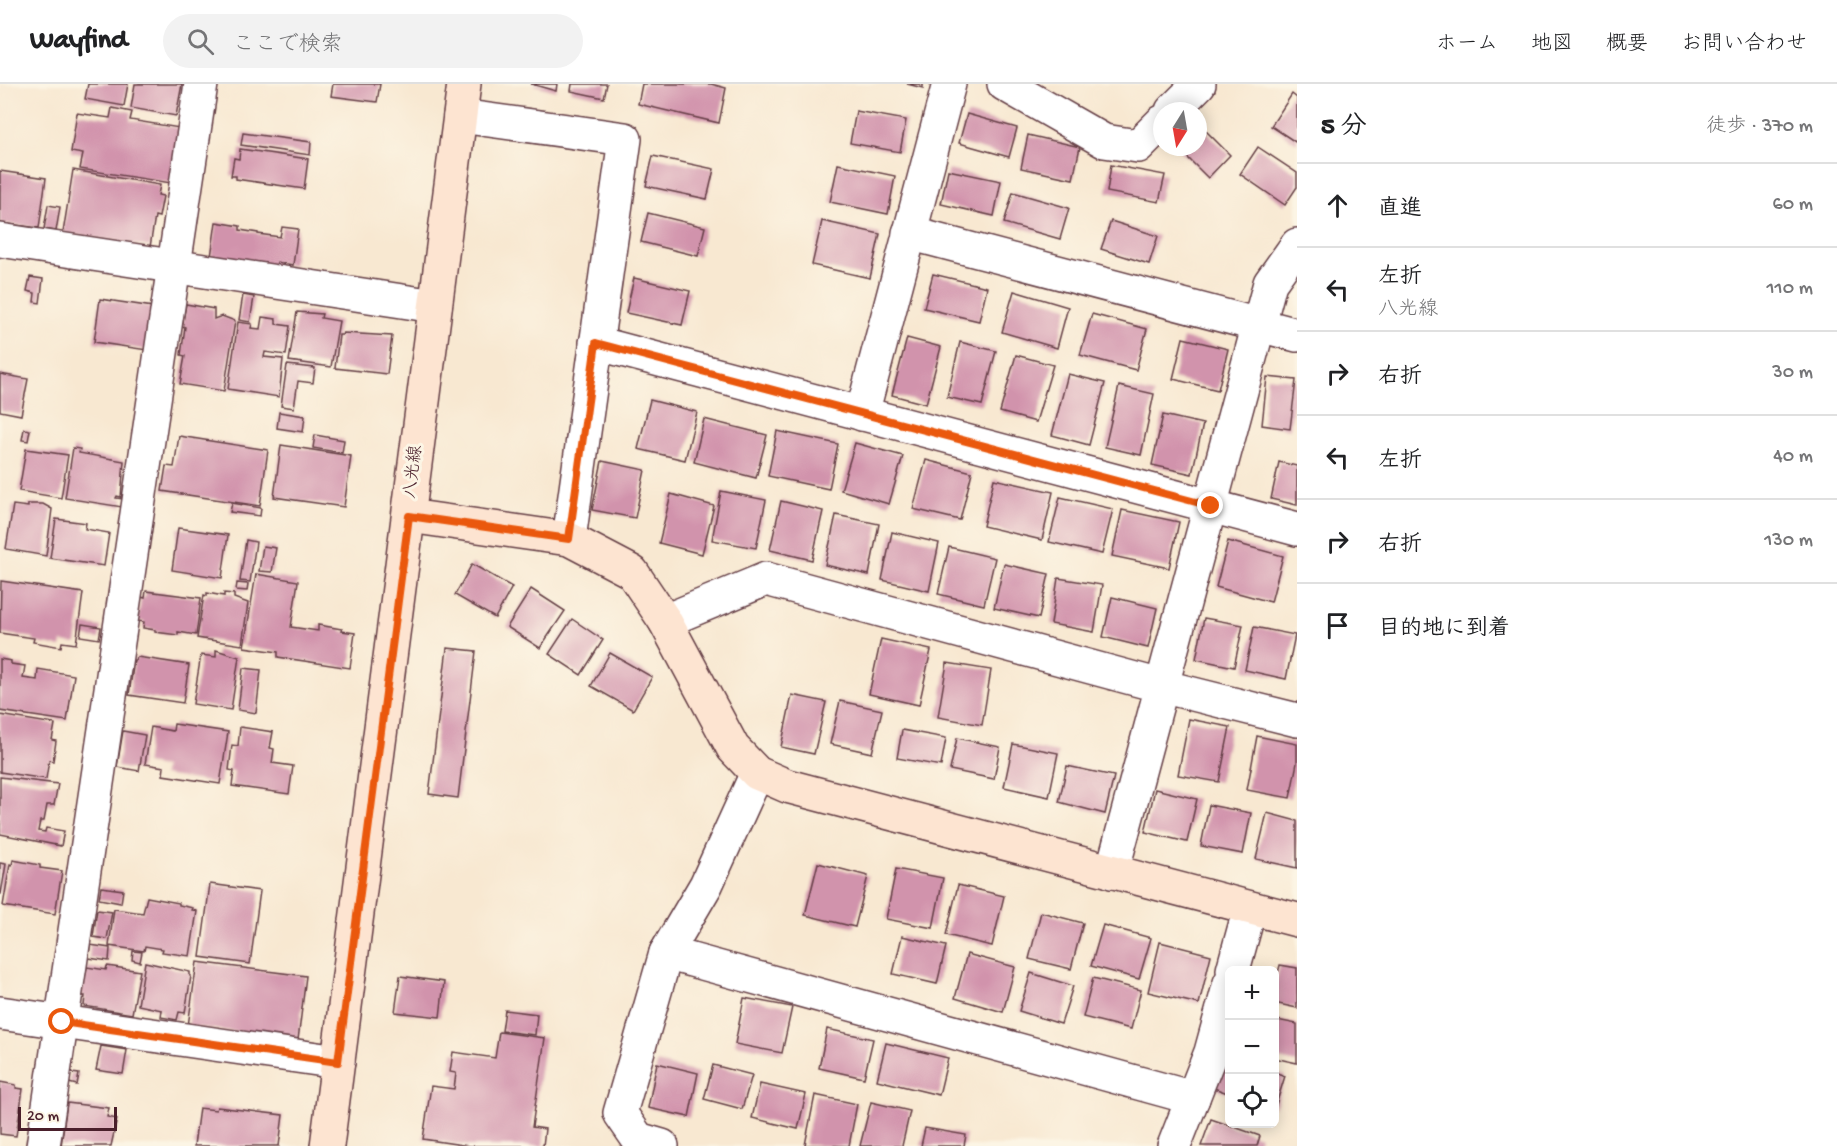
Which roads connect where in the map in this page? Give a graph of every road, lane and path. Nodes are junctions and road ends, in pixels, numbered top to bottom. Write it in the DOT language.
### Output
graph roads {
  1 [pos="201,84"];
  2 [pos="464,84"];
  3 [pos="949,84"];
  4 [pos="1004,84"];
  5 [pos="1199,84"];
  6 [pos="1181,102"];
  7 [pos="460,116"];
  8 [pos="1153,131"];
  9 [pos="909,233"];
  10 [pos="0,240"];
  11 [pos="1297,245"];
  12 [pos="174,267"];
  13 [pos="435,306"];
  14 [pos="1258,324"];
  15 [pos="1297,335"];
  16 [pos="596,343"];
  17 [pos="862,414"];
  18 [pos="1211,506"];
  19 [pos="409,516"];
  20 [pos="1297,529"];
  21 [pos="569,539"];
  22 [pos="665,621"];
  23 [pos="1161,686"];
  24 [pos="1297,720"];
  25 [pos="756,773"];
  26 [pos="1112,872"];
  27 [pos="1250,908"];
  28 [pos="1297,921"];
  29 [pos="666,953"];
  30 [pos="1234,966"];
  31 [pos="1225,1001"];
  32 [pos="0,1013"];
  33 [pos="62,1022"];
  34 [pos="338,1062"];
  35 [pos="1192,1098"];
  36 [pos="43,1146"];
  37 [pos="327,1146"];
  38 [pos="662,1146"];
  39 [pos="1174,1146"];
  1 -- 12 [label="street"];
  2 -- 7 [label="street, 八光線"];
  3 -- 9 [label="street"];
  4 -- 8 [label="street"];
  5 -- 6 [label="street"];
  7 -- 13 [label="street, 八光線"];
  7 -- 16 [label="street"];
  9 -- 14 [label="street"];
  9 -- 17 [label="street"];
  10 -- 12 [label="street"];
  11 -- 14 [label="street"];
  12 -- 13 [label="street"];
  12 -- 33 [label="street"];
  13 -- 19 [label="street, 八光線"];
  14 -- 15 [label="street"];
  14 -- 18 [label="street"];
  16 -- 17 [label="street"];
  16 -- 21 [label="street"];
  17 -- 18 [label="street"];
  18 -- 20 [label="street"];
  18 -- 23 [label="street"];
  19 -- 21 [label="street"];
  19 -- 34 [label="street, 八光線"];
  21 -- 22 [label="street"];
  22 -- 23 [label="street"];
  22 -- 25 [label="street"];
  23 -- 24 [label="street"];
  23 -- 26 [label="street"];
  25 -- 26 [label="street"];
  25 -- 29 [label="street"];
  26 -- 27 [label="street"];
  27 -- 28 [label="street"];
  27 -- 30 [label="street"];
  29 -- 35 [label="street"];
  29 -- 38 [label="street"];
  31 -- 35 [label="street"];
  32 -- 33 [label="street"];
  33 -- 34 [label="street"];
  33 -- 36 [label="street"];
  34 -- 37 [label="street, 八光線"];
  35 -- 39 [label="street"];
}
